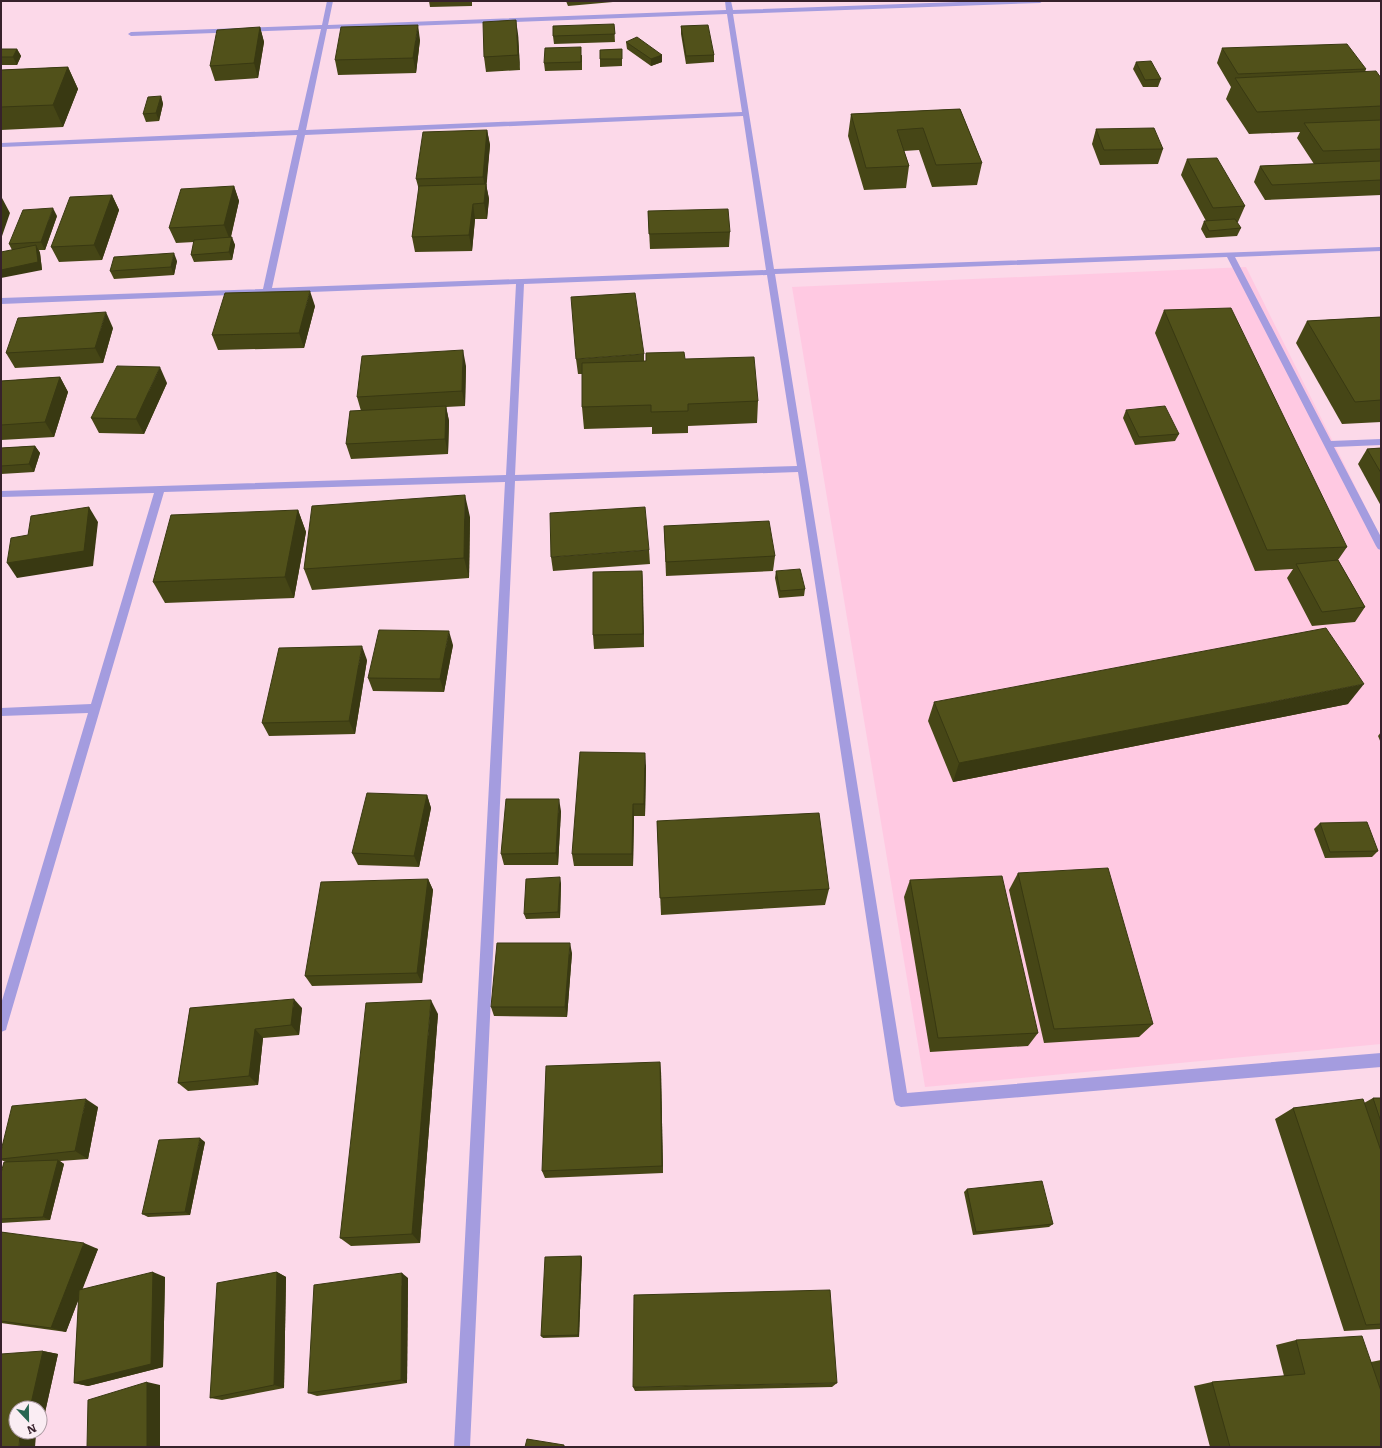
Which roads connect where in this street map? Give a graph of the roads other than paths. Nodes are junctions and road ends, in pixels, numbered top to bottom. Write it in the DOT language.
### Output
graph roads {
  1 [pos="330,1"];
  2 [pos="728,1"];
  3 [pos="1040,1"];
  4 [pos="730,12"];
  5 [pos="324,27"];
  6 [pos="131,34"];
  7 [pos="746,114"];
  8 [pos="301,132"];
  9 [pos="1,145"];
  10 [pos="1381,249"];
  11 [pos="1229,254"];
  12 [pos="770,272"];
  13 [pos="520,282"];
  14 [pos="267,291"];
  15 [pos="1,301"];
  16 [pos="1381,442"];
  17 [pos="1327,444"];
  18 [pos="802,469"];
  19 [pos="511,478"];
  20 [pos="160,489"];
  21 [pos="1,494"];
  22 [pos="1381,546"];
  23 [pos="95,708"];
  24 [pos="1,712"];
  25 [pos="1,1026"];
  26 [pos="1381,1060"];
  27 [pos="462,1447"];
  1 -- 5 [label="street"];
  2 -- 4 [label="street"];
  3 -- 4 [label="street"];
  4 -- 5 [label="street"];
  4 -- 7 [label="street"];
  5 -- 6 [label="street"];
  5 -- 8 [label="street"];
  7 -- 8 [label="street"];
  7 -- 12 [label="street"];
  8 -- 9 [label="street"];
  8 -- 14 [label="street"];
  10 -- 11 [label="street"];
  11 -- 12 [label="street"];
  11 -- 17 [label="street"];
  12 -- 13 [label="street"];
  12 -- 18 [label="street"];
  13 -- 14 [label="street"];
  13 -- 19 [label="street"];
  14 -- 15 [label="street"];
  16 -- 17 [label="street"];
  17 -- 22 [label="street"];
  18 -- 19 [label="street"];
  18 -- 26 [label="street"];
  19 -- 20 [label="street"];
  19 -- 27 [label="street"];
  20 -- 21 [label="street"];
  20 -- 23 [label="street"];
  23 -- 24 [label="street"];
  23 -- 25 [label="street"];
}
